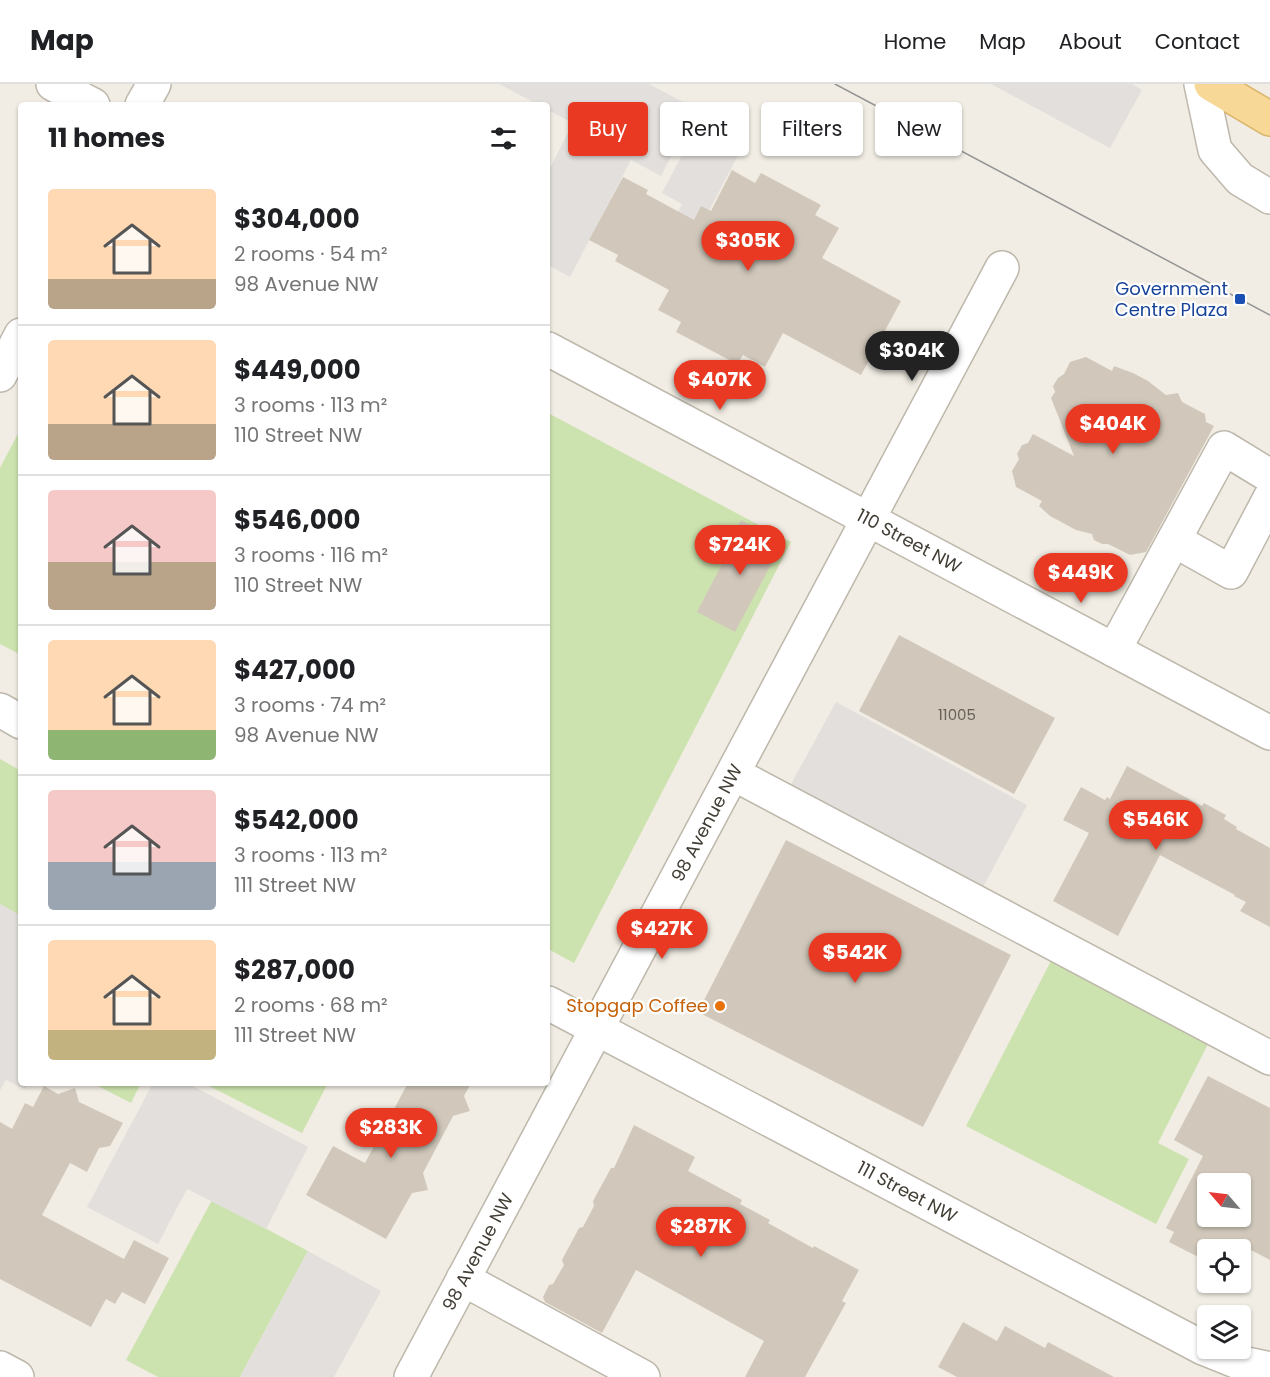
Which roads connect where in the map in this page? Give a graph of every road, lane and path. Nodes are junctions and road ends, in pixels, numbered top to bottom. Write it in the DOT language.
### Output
graph roads {
  1 [pos="53,84"];
  2 [pos="154,84"];
  3 [pos="1201,84"];
  4 [pos="1210,84"];
  5 [pos="87,102"];
  6 [pos="144,102"];
  7 [pos="1270,119"];
  8 [pos="1270,197"];
  9 [pos="1002,268"];
  10 [pos="18,341"];
  11 [pos="550,349"];
  12 [pos="0,375"];
  13 [pos="1270,476"];
  14 [pos="1270,498"];
  15 [pos="868,519"];
  16 [pos="1174,540"];
  17 [pos="1114,650"];
  18 [pos="0,710"];
  19 [pos="18,720"];
  20 [pos="1270,733"];
  21 [pos="734,774"];
  22 [pos="550,1004"];
  23 [pos="597,1029"];
  24 [pos="1270,1058"];
  25 [pos="464,1279"];
  26 [pos="0,1368"];
  27 [pos="1270,1369"];
  28 [pos="18,1377"];
  29 [pos="411,1377"];
  30 [pos="643,1377"];
  1 -- 5 [label="street"];
  2 -- 6 [label="street"];
  3 -- 8 [label="street"];
  4 -- 7 [label="main road"];
  9 -- 15 [label="street, 98 Avenue NW"];
  10 -- 12 [label="street"];
  11 -- 15 [label="street, 110 Street NW"];
  13 -- 16 [label="street"];
  14 -- 16 [label="street"];
  15 -- 17 [label="street, 110 Street NW"];
  15 -- 21 [label="street, 98 Avenue NW"];
  16 -- 17 [label="street"];
  17 -- 20 [label="street, 110 Street NW"];
  18 -- 19 [label="street"];
  21 -- 23 [label="street, 98 Avenue NW"];
  21 -- 24 [label="street"];
  22 -- 23 [label="street, 111 Street NW"];
  23 -- 25 [label="street, 98 Avenue NW"];
  23 -- 27 [label="street, 111 Street NW"];
  25 -- 29 [label="street, 98 Avenue NW"];
  25 -- 30 [label="street"];
  26 -- 28 [label="street"];
}
